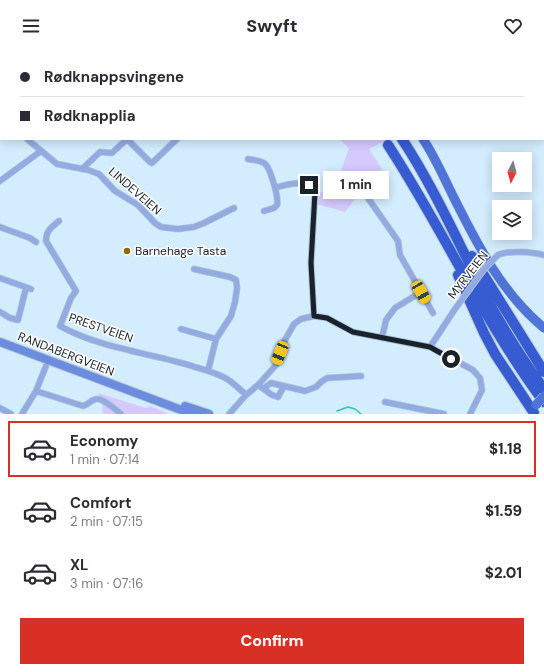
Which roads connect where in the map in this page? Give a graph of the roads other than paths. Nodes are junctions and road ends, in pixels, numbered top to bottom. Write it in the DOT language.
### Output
graph roads {
  1 [pos="28,140"];
  2 [pos="126,140"];
  3 [pos="128,140"];
  4 [pos="176,140"];
  5 [pos="403,140"];
  6 [pos="423,140"];
  7 [pos="388,145"];
  8 [pos="41,152"];
  9 [pos="248,159"];
  10 [pos="82,169"];
  11 [pos="0,181"];
  12 [pos="275,188"];
  13 [pos="362,190"];
  14 [pos="234,208"];
  15 [pos="264,211"];
  16 [pos="443,211"];
  17 [pos="60,221"];
  18 [pos="0,227"];
  19 [pos="440,233"];
  20 [pos="36,242"];
  21 [pos="544,255"];
  22 [pos="194,269"];
  23 [pos="0,278"];
  24 [pos="421,292"];
  25 [pos="0,312"];
  26 [pos="433,313"];
  27 [pos="314,316"];
  28 [pos="544,328"];
  29 [pos="181,329"];
  30 [pos="216,338"];
  31 [pos="382,338"];
  32 [pos="0,342"];
  33 [pos="430,347"];
  34 [pos="46,366"];
  35 [pos="208,371"];
  36 [pos="544,372"];
  37 [pos="361,376"];
  38 [pos="284,386"];
  39 [pos="261,387"];
  40 [pos="123,388"];
  41 [pos="544,389"];
  42 [pos="36,390"];
  43 [pos="246,395"];
  44 [pos="544,396"];
  45 [pos="385,402"];
  46 [pos="0,408"];
  47 [pos="537,408"];
  48 [pos="11,414"];
  49 [pos="22,414"];
  50 [pos="121,414"];
  51 [pos="192,414"];
  52 [pos="209,414"];
  53 [pos="229,414"];
  54 [pos="444,414"];
  55 [pos="470,414"];
  1 -- 8 [label="street, LINDEVEIEN"];
  2 -- 10 [label="street"];
  3 -- 4 [label="street"];
  5 -- 16 [label="highway"];
  6 -- 28 [label="main road"];
  7 -- 19 [label="highway"];
  8 -- 10 [label="street, LINDEVEIEN"];
  8 -- 11 [label="street"];
  9 -- 12 [label="street"];
  10 -- 14 [label="street, LINDEVEIEN"];
  12 -- 15 [label="street"];
  12 -- 27 [label="street"];
  13 -- 24 [label="street"];
  16 -- 36 [label="highway"];
  16 -- 41 [label="highway"];
  17 -- 35 [label="street, PRESTVEIEN"];
  18 -- 20 [label="street"];
  19 -- 47 [label="highway"];
  19 -- 47 [label="highway"];
  21 -- 33 [label="street, MYRVEIEN, bridge"];
  22 -- 30 [label="street"];
  23 -- 25 [label="street"];
  24 -- 26 [label="street"];
  24 -- 31 [label="street"];
  27 -- 31 [label="street"];
  27 -- 39 [label="street"];
  29 -- 30 [label="street"];
  30 -- 35 [label="street"];
  31 -- 33 [label="street"];
  32 -- 40 [label="main road, RANDABERGVEIEN"];
  33 -- 55 [label="street"];
  34 -- 42 [label="street"];
  35 -- 43 [label="street, PRESTVEIEN"];
  37 -- 38 [label="street"];
  38 -- 39 [label="street"];
  38 -- 39 [label="street"];
  39 -- 43 [label="street"];
  40 -- 51 [label="main road, RANDABERGVEIEN"];
  40 -- 52 [label="main road, RANDABERGVEIEN"];
  42 -- 49 [label="street"];
  42 -- 50 [label="street"];
  43 -- 53 [label="street"];
  44 -- 47 [label="main road, bridge"];
  45 -- 54 [label="street"];
  46 -- 48 [label="street"];
}
